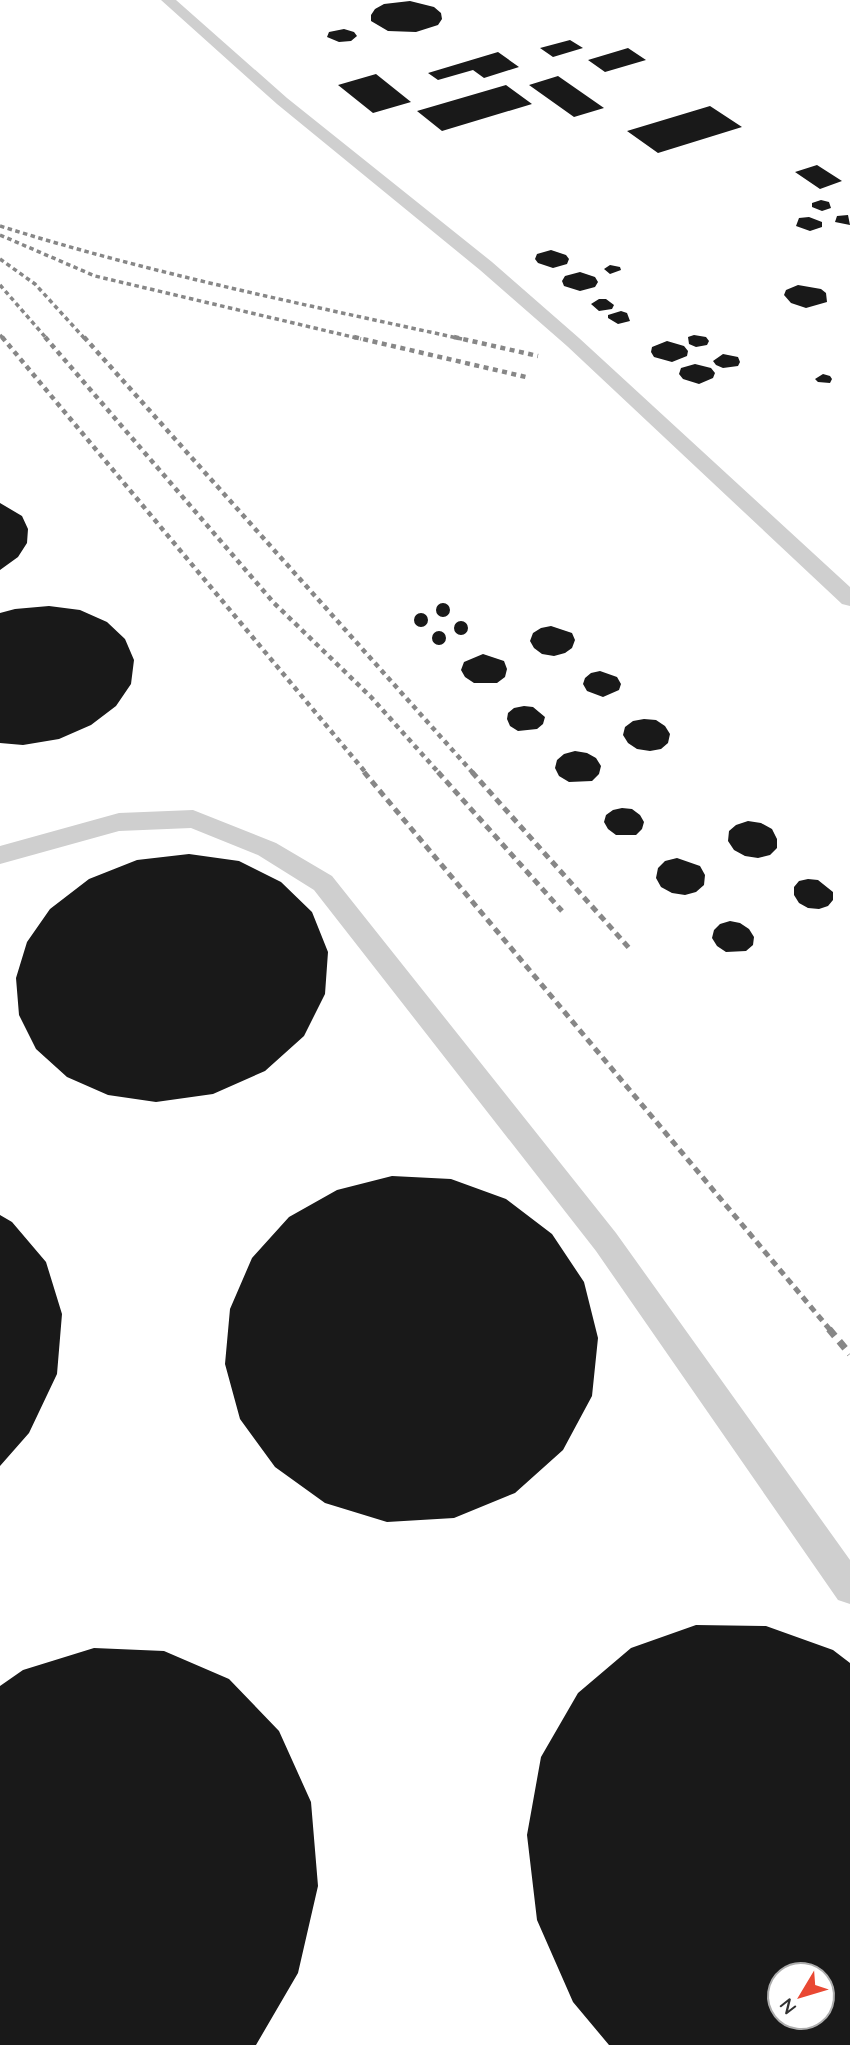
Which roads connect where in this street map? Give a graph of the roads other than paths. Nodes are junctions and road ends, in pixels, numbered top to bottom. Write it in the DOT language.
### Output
graph roads {
  1 [pos="168,0"];
  2 [pos="850,599"];
  3 [pos="0,855"];
  4 [pos="850,1588"];
  1 -- 2 [label="lane"];
  3 -- 4 [label="lane"];
}
